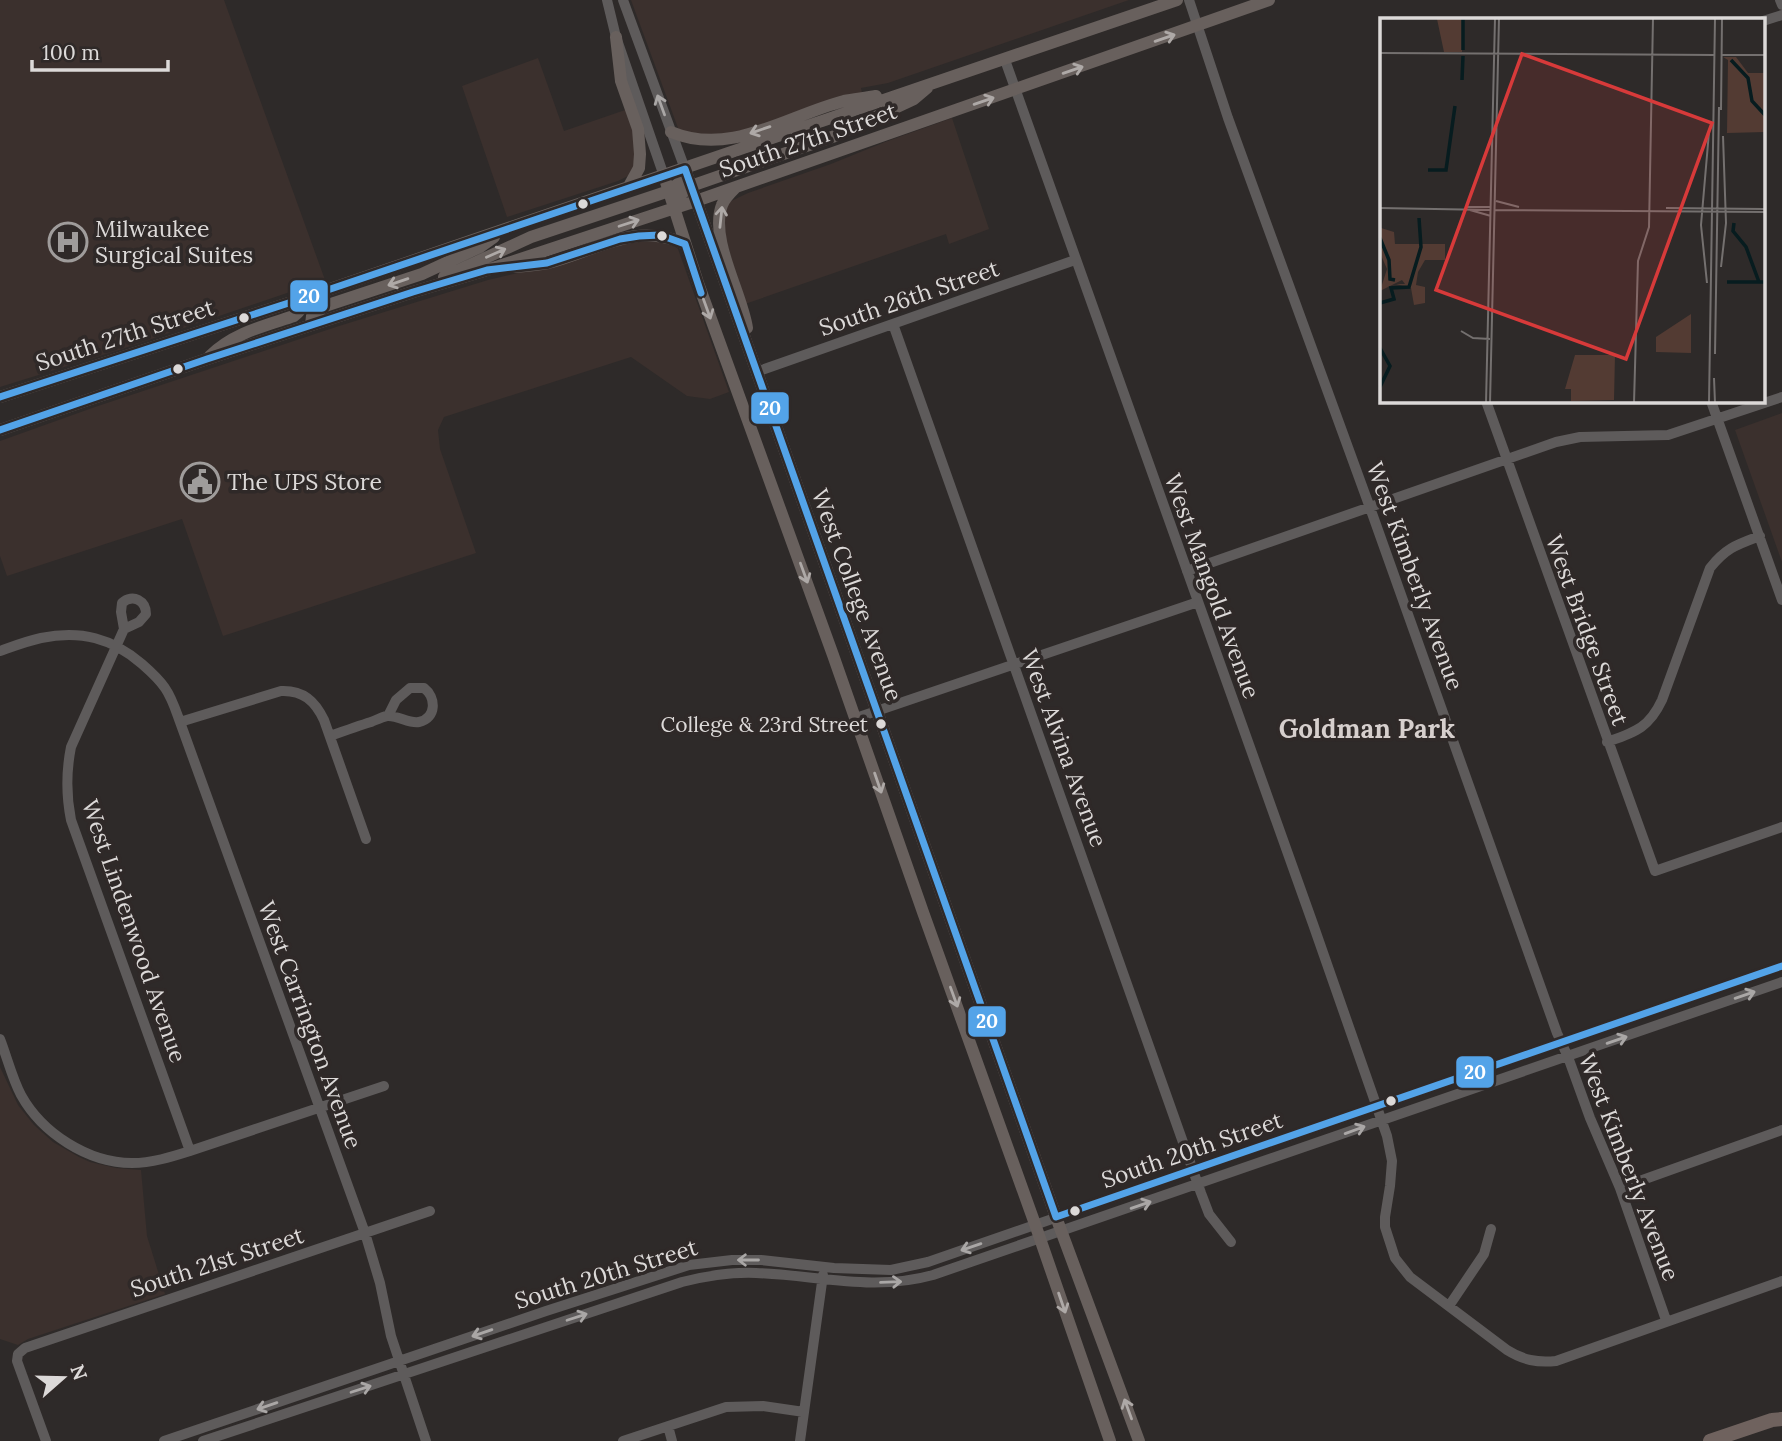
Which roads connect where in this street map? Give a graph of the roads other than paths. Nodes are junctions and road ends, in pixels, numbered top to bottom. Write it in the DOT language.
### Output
graph roads {
  1 [pos="607,0"];
  2 [pos="623,0"];
  3 [pos="1177,0"];
  4 [pos="1189,0"];
  5 [pos="1269,0"];
  6 [pos="1780,0"];
  7 [pos="1782,5"];
  8 [pos="1782,15"];
  9 [pos="1764,21"];
  10 [pos="1198,26"];
  11 [pos="616,37"];
  12 [pos="1004,60"];
  13 [pos="933,83"];
  14 [pos="1015,90"];
  15 [pos="904,92"];
  16 [pos="671,132"];
  17 [pos="685,169"];
  18 [pos="664,176"];
  19 [pos="691,186"];
  20 [pos="735,187"];
  21 [pos="628,188"];
  22 [pos="669,191"];
  23 [pos="696,201"];
  24 [pos="674,208"];
  25 [pos="502,230"];
  26 [pos="685,244"];
  27 [pos="1075,260"];
  28 [pos="487,270"];
  29 [pos="413,292"];
  30 [pos="301,299"];
  31 [pos="894,324"];
  32 [pos="311,325"];
  33 [pos="751,358"];
  34 [pos="208,359"];
  35 [pos="756,372"];
  36 [pos="19,392"];
  37 [pos="0,397"];
  38 [pos="1782,397"];
  39 [pos="1486,402"];
  40 [pos="1711,402"];
  41 [pos="0,405"];
  42 [pos="1718,420"];
  43 [pos="0,430"];
  44 [pos="1506,459"];
  45 [pos="1370,506"];
  46 [pos="1760,536"];
  47 [pos="1186,570"];
  48 [pos="1782,600"];
  49 [pos="1198,602"];
  50 [pos="124,629"];
  51 [pos="118,646"];
  52 [pos="0,651"];
  53 [pos="1014,665"];
  54 [pos="876,711"];
  55 [pos="388,716"];
  56 [pos="856,718"];
  57 [pos="180,722"];
  58 [pos="330,736"];
  59 [pos="1607,742"];
  60 [pos="1782,827"];
  61 [pos="366,839"];
  62 [pos="1782,966"];
  63 [pos="1782,982"];
  64 [pos="0,1039"];
  65 [pos="1560,1042"];
  66 [pos="3,1053"];
  67 [pos="1568,1057"];
  68 [pos="384,1086"];
  69 [pos="1377,1106"];
  70 [pos="320,1108"];
  71 [pos="1382,1121"];
  72 [pos="1782,1130"];
  73 [pos="190,1151"];
  74 [pos="1193,1170"];
  75 [pos="1198,1185"];
  76 [pos="1620,1188"];
  77 [pos="430,1211"];
  78 [pos="1056,1217"];
  79 [pos="1035,1224"];
  80 [pos="1491,1229"];
  81 [pos="1061,1232"];
  82 [pos="365,1233"];
  83 [pos="1040,1239"];
  84 [pos="1231,1242"];
  85 [pos="825,1267"];
  86 [pos="823,1280"];
  87 [pos="1782,1281"];
  88 [pos="1449,1307"];
  89 [pos="1666,1320"];
  90 [pos="400,1362"];
  91 [pos="404,1375"];
  92 [pos="804,1412"];
  93 [pos="1782,1421"];
  94 [pos="668,1426"];
  95 [pos="47,1441"];
  96 [pos="164,1441"];
  97 [pos="203,1441"];
  98 [pos="426,1441"];
  99 [pos="623,1441"];
  100 [pos="672,1441"];
  101 [pos="800,1441"];
  102 [pos="1110,1441"];
  103 [pos="1139,1441"];
  104 [pos="1710,1441"];
  105 [pos="1732,1441"];
  1 -- 11 [label="street, West College Avenue"];
  16 -- 2 [label="street, West College Avenue, one-way"];
  3 -- 12 [label="main road, South 27th Street"];
  4 -- 10 [label="street, West Kimberly Avenue"];
  5 -- 10 [label="main road, South 27th Street"];
  6 -- 7 [label="street"];
  8 -- 9 [label="street"];
  14 -- 10 [label="main road, South 27th Street, one-way"];
  10 -- 45 [label="street, West Kimberly Avenue"];
  11 -- 18 [label="street, West College Avenue"];
  11 -- 21 [label="main road"];
  12 -- 13 [label="main road, South 27th Street"];
  12 -- 14 [label="street, West Mangold Avenue"];
  13 -- 15 [label="main road, South 27th Street"];
  13 -- 19 [label="main road"];
  20 -- 14 [label="main road, South 27th Street, one-way"];
  14 -- 27 [label="street, West Mangold Avenue"];
  15 -- 16 [label="main road, one-way"];
  15 -- 17 [label="main road, South 27th Street"];
  16 -- 17 [label="street, West College Avenue"];
  17 -- 18 [label="main road, South 27th Street"];
  17 -- 19 [label="main road, West College Avenue"];
  17 -- 22 [label="main road"];
  18 -- 21 [label="main road, South 27th Street"];
  18 -- 22 [label="main road, West College Avenue"];
  19 -- 23 [label="main road, West College Avenue"];
  19 -- 24 [label="main road"];
  20 -- 23 [label="main road, South 27th Street"];
  33 -- 20 [label="main road, one-way"];
  21 -- 25 [label="main road, South 27th Street"];
  22 -- 24 [label="main road, West College Avenue"];
  29 -- 22 [label="main road, one-way"];
  23 -- 24 [label="main road, South 27th Street"];
  23 -- 33 [label="main road, West College Avenue"];
  24 -- 26 [label="main road, West College Avenue"];
  28 -- 24 [label="main road, South 27th Street, one-way"];
  25 -- 30 [label="main road, South 27th Street"];
  25 -- 32 [label="main road, one-way"];
  26 -- 28 [label="main road"];
  26 -- 56 [label="main road, West College Avenue, one-way"];
  27 -- 31 [label="street, South 26th Street"];
  27 -- 47 [label="street, West Mangold Avenue"];
  28 -- 29 [label="main road, South 27th Street"];
  29 -- 32 [label="main road, South 27th Street"];
  30 -- 34 [label="main road"];
  30 -- 36 [label="main road, South 27th Street"];
  31 -- 35 [label="street, South 26th Street"];
  31 -- 53 [label="street, West Alvina Avenue"];
  32 -- 34 [label="main road, South 27th Street"];
  33 -- 35 [label="main road, West College Avenue"];
  34 -- 43 [label="main road, South 27th Street"];
  35 -- 54 [label="main road, West College Avenue"];
  36 -- 37 [label="main road, South 27th Street"];
  36 -- 41 [label="main road"];
  38 -- 42 [label="street"];
  39 -- 44 [label="street, West Bridge Street"];
  40 -- 42 [label="street"];
  42 -- 44 [label="street"];
  42 -- 46 [label="street"];
  44 -- 45 [label="street"];
  44 -- 59 [label="street, West Bridge Street"];
  45 -- 47 [label="street"];
  45 -- 65 [label="street, West Kimberly Avenue"];
  46 -- 48 [label="street"];
  46 -- 59 [label="street"];
  47 -- 49 [label="street, West Mangold Avenue"];
  49 -- 53 [label="street"];
  49 -- 69 [label="street, West Mangold Avenue"];
  50 -- 51 [label="street, West Lindenwood Avenue"];
  51 -- 52 [label="street"];
  51 -- 57 [label="street, West Carrington Avenue"];
  51 -- 73 [label="street, West Lindenwood Avenue"];
  53 -- 54 [label="street"];
  53 -- 74 [label="street, West Alvina Avenue"];
  54 -- 56 [label="street"];
  54 -- 78 [label="main road, West College Avenue"];
  55 -- 55 [label="street"];
  55 -- 58 [label="street"];
  56 -- 79 [label="main road, West College Avenue, one-way"];
  57 -- 58 [label="street"];
  57 -- 70 [label="street, West Carrington Avenue"];
  58 -- 61 [label="street"];
  59 -- 60 [label="street, West Bridge Street"];
  62 -- 65 [label="street, South 20th Street"];
  67 -- 63 [label="street, South 20th Street, one-way"];
  64 -- 66 [label="street"];
  65 -- 67 [label="street, West Kimberly Avenue"];
  65 -- 69 [label="street, South 20th Street"];
  66 -- 73 [label="street"];
  67 -- 71 [label="street, South 20th Street"];
  67 -- 76 [label="street, West Kimberly Avenue"];
  68 -- 70 [label="street"];
  69 -- 71 [label="street, West Mangold Avenue"];
  69 -- 74 [label="street, South 20th Street"];
  70 -- 73 [label="street"];
  70 -- 82 [label="street, West Carrington Avenue"];
  75 -- 71 [label="street, South 20th Street, one-way"];
  71 -- 88 [label="street, West Mangold Avenue"];
  72 -- 76 [label="street"];
  74 -- 75 [label="street, West Alvina Avenue"];
  74 -- 78 [label="street, South 20th Street"];
  81 -- 75 [label="street, South 20th Street, one-way"];
  75 -- 84 [label="street, West Alvina Avenue"];
  76 -- 89 [label="street, West Kimberly Avenue"];
  77 -- 82 [label="street, South 21st Street"];
  78 -- 79 [label="street, South 20th Street"];
  78 -- 81 [label="main road, West College Avenue"];
  79 -- 83 [label="main road, West College Avenue"];
  79 -- 85 [label="street, South 20th Street, one-way"];
  80 -- 88 [label="street"];
  81 -- 83 [label="street, South 20th Street"];
  103 -- 81 [label="main road, West College Avenue, one-way"];
  82 -- 90 [label="street, West Carrington Avenue"];
  82 -- 95 [label="street, South 21st Street"];
  86 -- 83 [label="street, South 20th Street, one-way"];
  83 -- 102 [label="main road, West College Avenue, one-way"];
  85 -- 86 [label="street"];
  85 -- 90 [label="street, South 20th Street, one-way"];
  91 -- 86 [label="street, South 20th Street, one-way"];
  86 -- 92 [label="street"];
  87 -- 89 [label="street, West Mangold Avenue"];
  88 -- 89 [label="street, West Mangold Avenue"];
  90 -- 91 [label="street, West Carrington Avenue"];
  90 -- 96 [label="street, South 20th Street, one-way"];
  97 -- 91 [label="street, South 20th Street, one-way"];
  91 -- 98 [label="street, West Carrington Avenue"];
  92 -- 94 [label="street"];
  92 -- 101 [label="street"];
  93 -- 104 [label="highway"];
  93 -- 105 [label="highway"];
  94 -- 99 [label="street"];
  94 -- 100 [label="street"];
}
